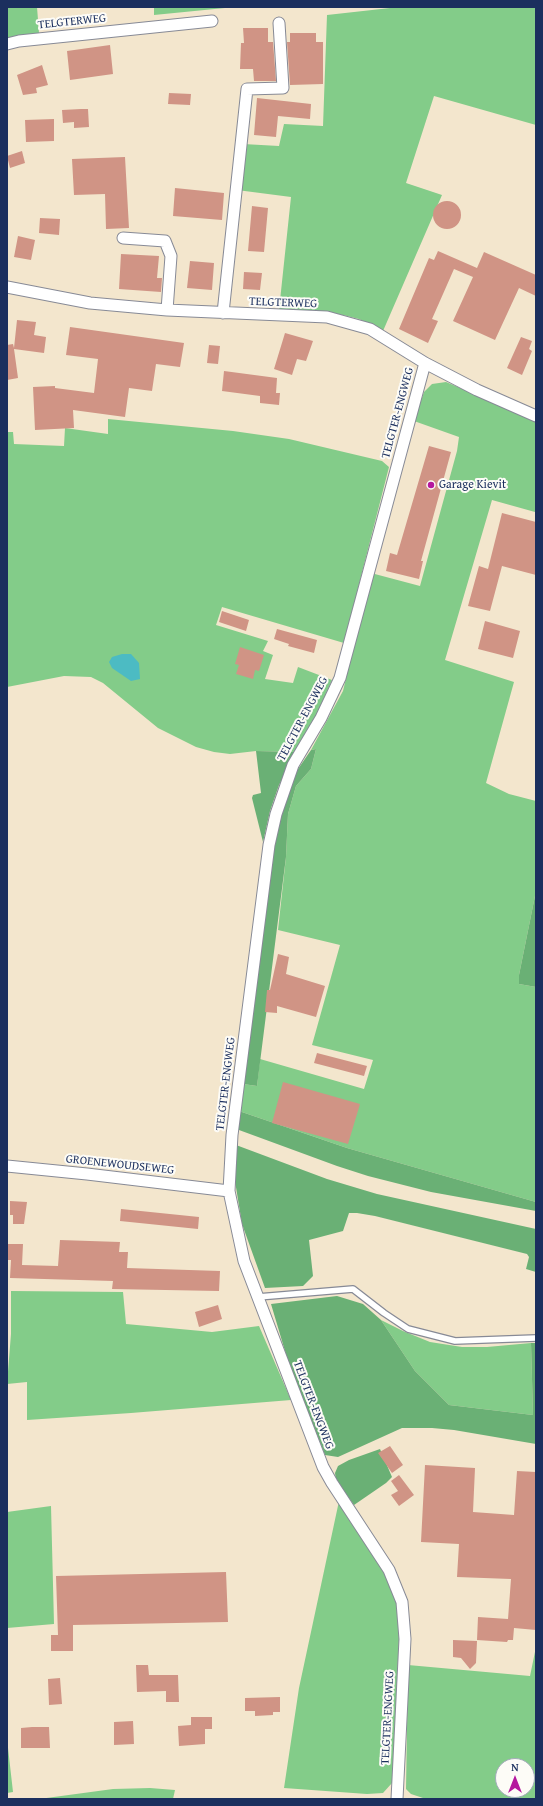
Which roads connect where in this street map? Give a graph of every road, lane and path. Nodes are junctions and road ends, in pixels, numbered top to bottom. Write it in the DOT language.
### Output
graph roads {
  1 [pos="212,21"];
  2 [pos="279,23"];
  3 [pos="7,44"];
  4 [pos="123,238"];
  5 [pos="7,287"];
  6 [pos="167,310"];
  7 [pos="223,313"];
  8 [pos="425,362"];
  9 [pos="536,416"];
  10 [pos="7,1166"];
  11 [pos="229,1191"];
  12 [pos="258,1297"];
  13 [pos="536,1338"];
  14 [pos="397,1799"];
  1 -- 3 [label="street, TELGTERWEG"];
  2 -- 7 [label="street"];
  4 -- 6 [label="street"];
  5 -- 6 [label="street, TELGTERWEG"];
  6 -- 7 [label="street, TELGTERWEG"];
  7 -- 8 [label="street, TELGTERWEG"];
  8 -- 9 [label="street, TELGTERWEG"];
  8 -- 11 [label="street, TELGTER-ENGWEG"];
  10 -- 11 [label="street, GROENEWOUDSEWEG"];
  11 -- 12 [label="street, TELGTER-ENGWEG"];
  12 -- 13 [label="lane"];
  12 -- 14 [label="street, TELGTER-ENGWEG"];
}
